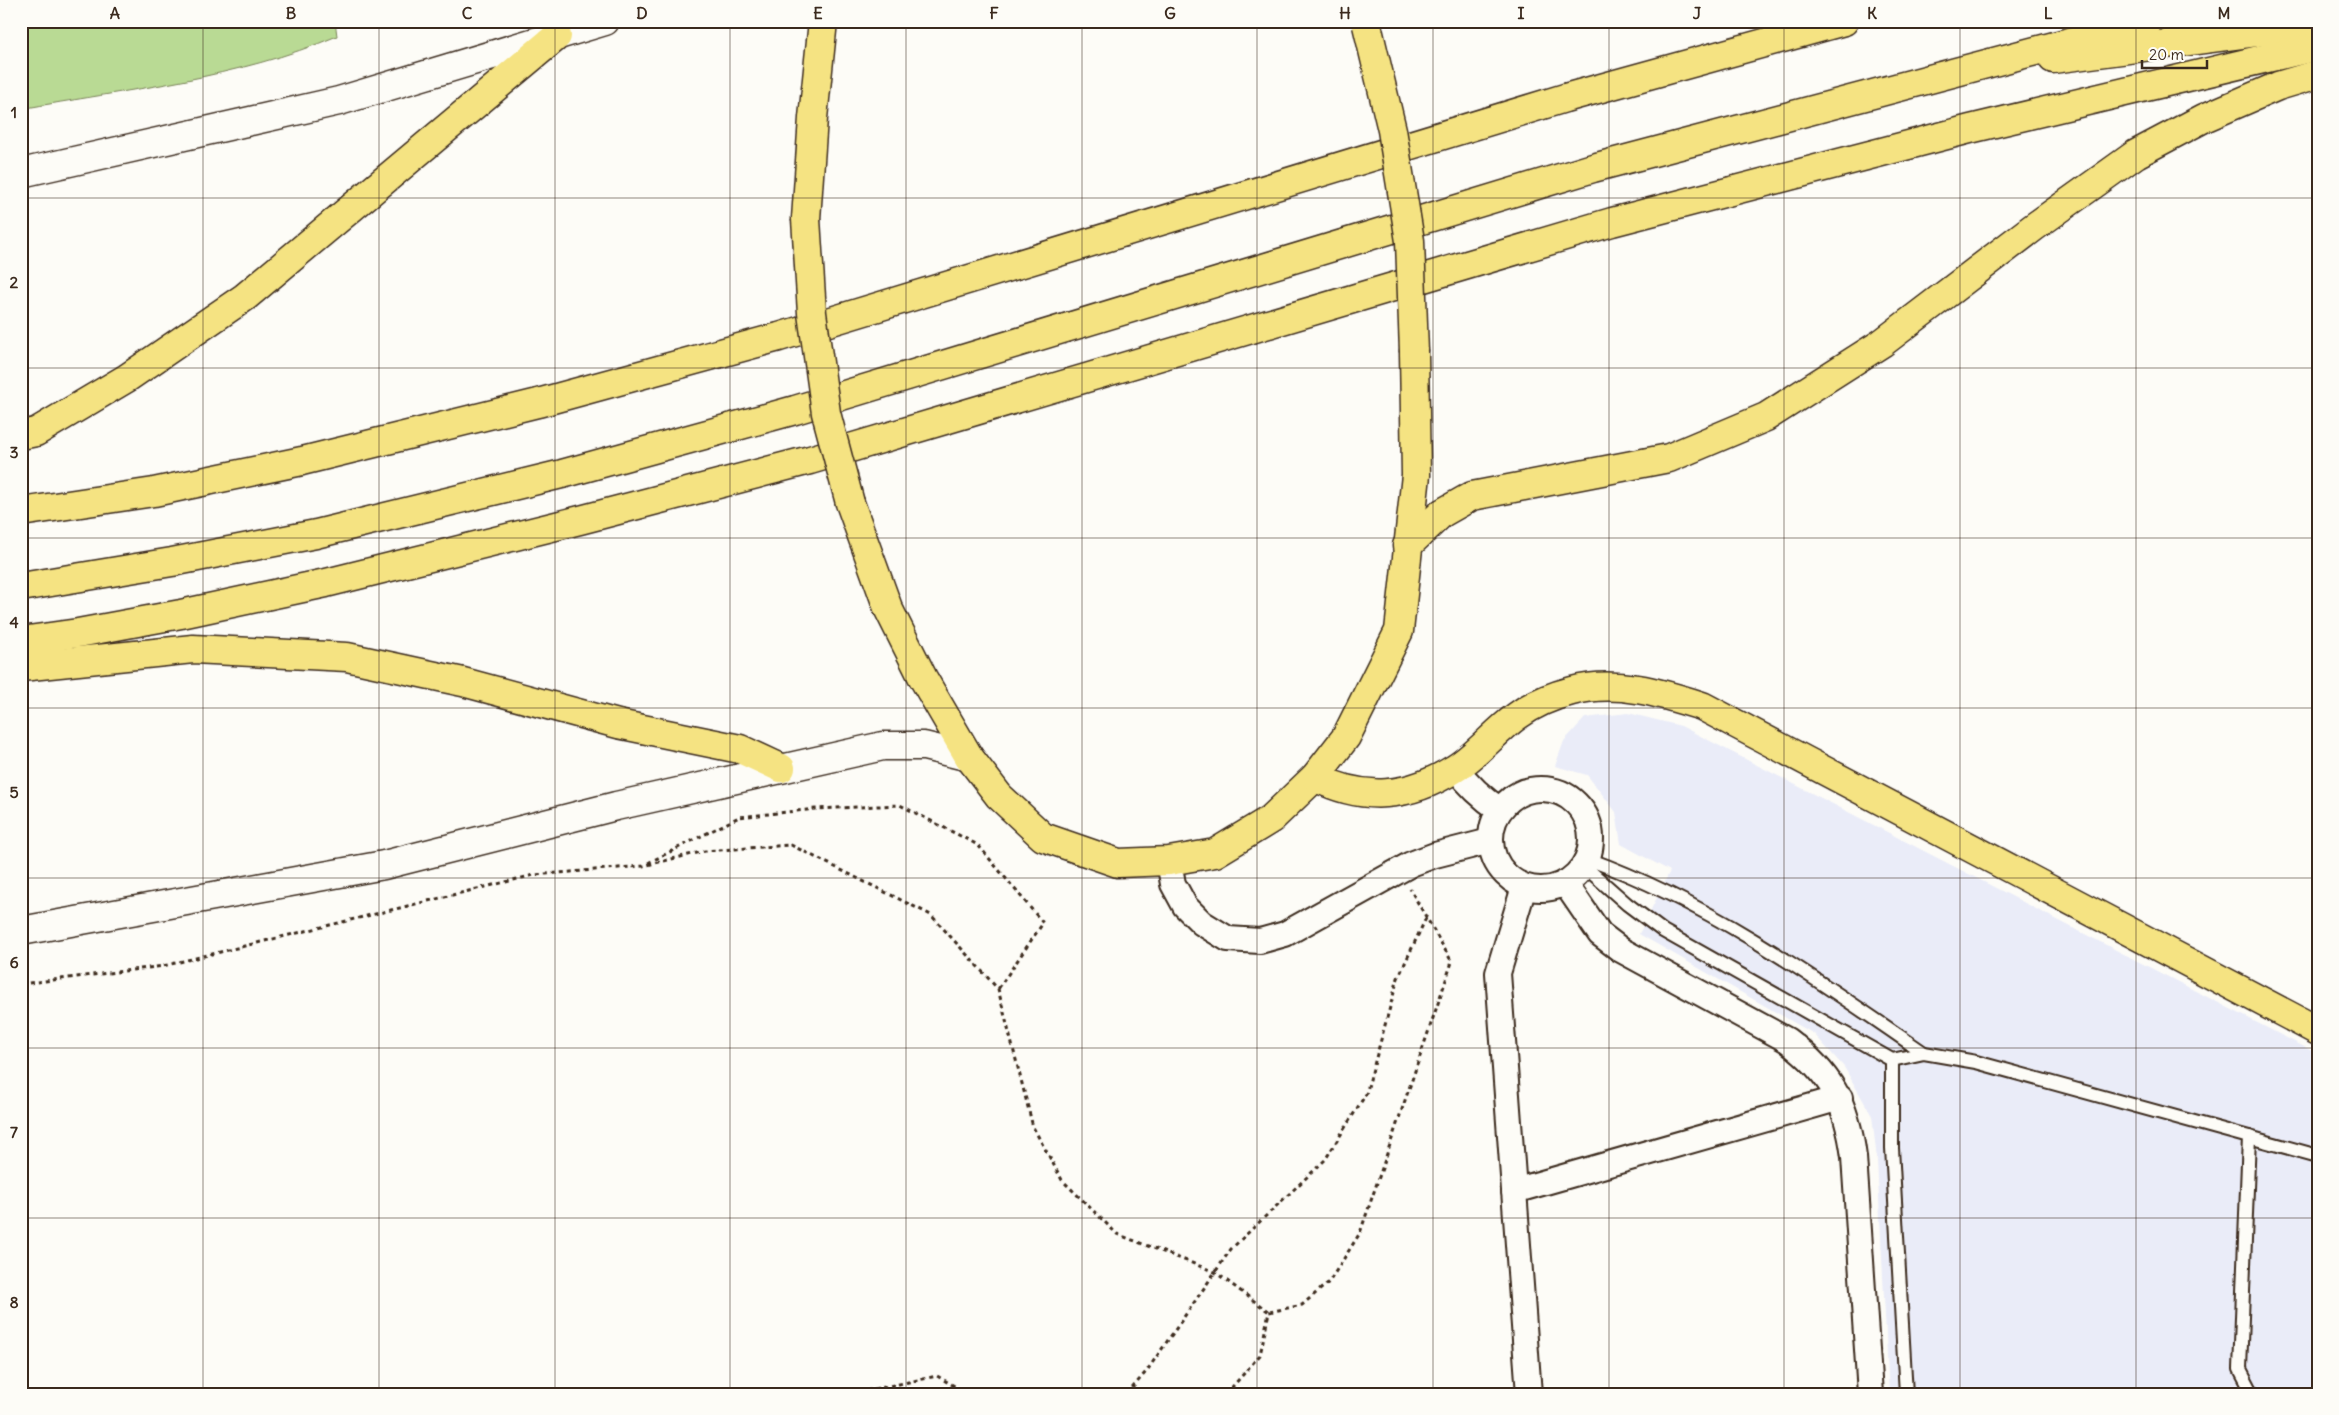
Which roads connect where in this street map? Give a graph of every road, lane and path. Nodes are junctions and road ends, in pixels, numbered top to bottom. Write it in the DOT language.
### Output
graph roads {
  1 [pos="605,21"];
  2 [pos="823,21"];
  3 [pos="1778,21"];
  4 [pos="1844,21"];
  5 [pos="2149,21"];
  6 [pos="1366,23"];
  7 [pos="2318,24"];
  8 [pos="557,36"];
  9 [pos="2318,46"];
  10 [pos="1955,71"];
  11 [pos="2318,74"];
  12 [pos="1565,98"];
  13 [pos="21,172"];
  14 [pos="21,436"];
  15 [pos="21,512"];
  16 [pos="1407,546"];
  17 [pos="21,587"];
  18 [pos="21,641"];
  19 [pos="21,667"];
  20 [pos="969,758"];
  21 [pos="781,768"];
  22 [pos="1456,768"];
  23 [pos="1315,777"];
  24 [pos="1500,810"];
  25 [pos="1490,841"];
  26 [pos="1169,861"];
  27 [pos="1586,862"];
  28 [pos="643,866"];
  29 [pos="1399,871"];
  30 [pos="1566,883"];
  31 [pos="1524,887"];
  32 [pos="1427,918"];
  33 [pos="21,931"];
  34 [pos="21,984"];
  35 [pos="998,989"];
  36 [pos="2318,1030"];
  37 [pos="1924,1053"];
  38 [pos="1892,1060"];
  39 [pos="1840,1098"];
  40 [pos="2249,1137"];
  41 [pos="2318,1156"];
  42 [pos="1514,1191"];
  43 [pos="1215,1272"];
  44 [pos="1269,1312"];
  45 [pos="851,1394"];
  46 [pos="968,1394"];
  47 [pos="1127,1394"];
  48 [pos="1226,1394"];
  49 [pos="1529,1394"];
  50 [pos="1870,1394"];
  51 [pos="1906,1394"];
  52 [pos="2253,1394"];
  1 -- 8 [label="street"];
  2 -- 20 [label="main road, bridge"];
  3 -- 12 [label="main road"];
  4 -- 12 [label="main road"];
  5 -- 10 [label="main road"];
  6 -- 16 [label="main road, bridge"];
  7 -- 10 [label="main road"];
  8 -- 13 [label="street"];
  8 -- 14 [label="main road"];
  9 -- 18 [label="main road"];
  10 -- 17 [label="main road"];
  11 -- 16 [label="main road"];
  12 -- 15 [label="main road"];
  16 -- 23 [label="main road"];
  19 -- 21 [label="main road"];
  20 -- 21 [label="street"];
  20 -- 26 [label="main road"];
  21 -- 33 [label="street"];
  22 -- 23 [label="main road"];
  22 -- 24 [label="street"];
  22 -- 36 [label="main road"];
  23 -- 26 [label="main road"];
  24 -- 25 [label="street"];
  24 -- 27 [label="street"];
  25 -- 29 [label="street"];
  25 -- 31 [label="street"];
  26 -- 29 [label="street"];
  27 -- 30 [label="street"];
  27 -- 37 [label="lane"];
  27 -- 38 [label="lane"];
  28 -- 34 [label="path"];
  28 -- 35 [label="path"];
  28 -- 35 [label="path"];
  29 -- 32 [label="path"];
  30 -- 31 [label="street"];
  30 -- 39 [label="street"];
  31 -- 42 [label="street"];
  32 -- 43 [label="path"];
  32 -- 44 [label="path"];
  35 -- 43 [label="path"];
  37 -- 38 [label="lane"];
  37 -- 40 [label="lane"];
  38 -- 51 [label="lane"];
  39 -- 42 [label="street"];
  39 -- 50 [label="street"];
  40 -- 41 [label="lane"];
  40 -- 52 [label="lane"];
  42 -- 49 [label="street"];
  43 -- 44 [label="path"];
  43 -- 47 [label="path"];
  44 -- 48 [label="path"];
  45 -- 46 [label="path"];
}
